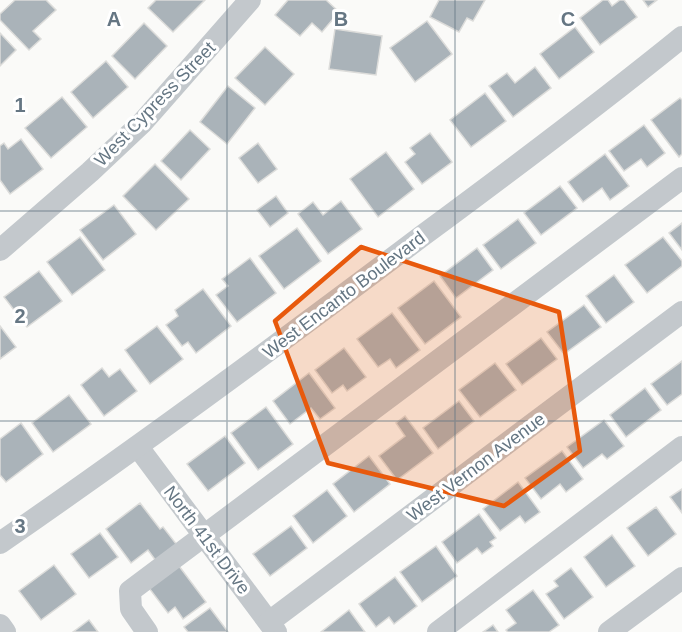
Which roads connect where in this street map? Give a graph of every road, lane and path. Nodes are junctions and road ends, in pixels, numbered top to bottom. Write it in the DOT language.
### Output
graph roads {
  1 [pos="250,0"];
  2 [pos="682,37"];
  3 [pos="682,178"];
  4 [pos="0,250"];
  5 [pos="682,312"];
  6 [pos="138,447"];
  7 [pos="682,447"];
  8 [pos="205,536"];
  9 [pos="0,543"];
  10 [pos="682,578"];
  11 [pos="0,625"];
  12 [pos="273,627"];
  13 [pos="5,632"];
  14 [pos="147,632"];
  15 [pos="438,632"];
  16 [pos="609,632"];
  1 -- 4 [label="street, West Cypress Street"];
  2 -- 6 [label="street, West Encanto Boulevard"];
  3 -- 8 [label="street"];
  5 -- 12 [label="street, West Vernon Avenue"];
  6 -- 8 [label="street, North 41st Drive"];
  6 -- 9 [label="street, West Encanto Boulevard"];
  7 -- 15 [label="street"];
  8 -- 12 [label="street, North 41st Drive"];
  8 -- 14 [label="street"];
  10 -- 16 [label="street"];
  11 -- 13 [label="street"];
}
